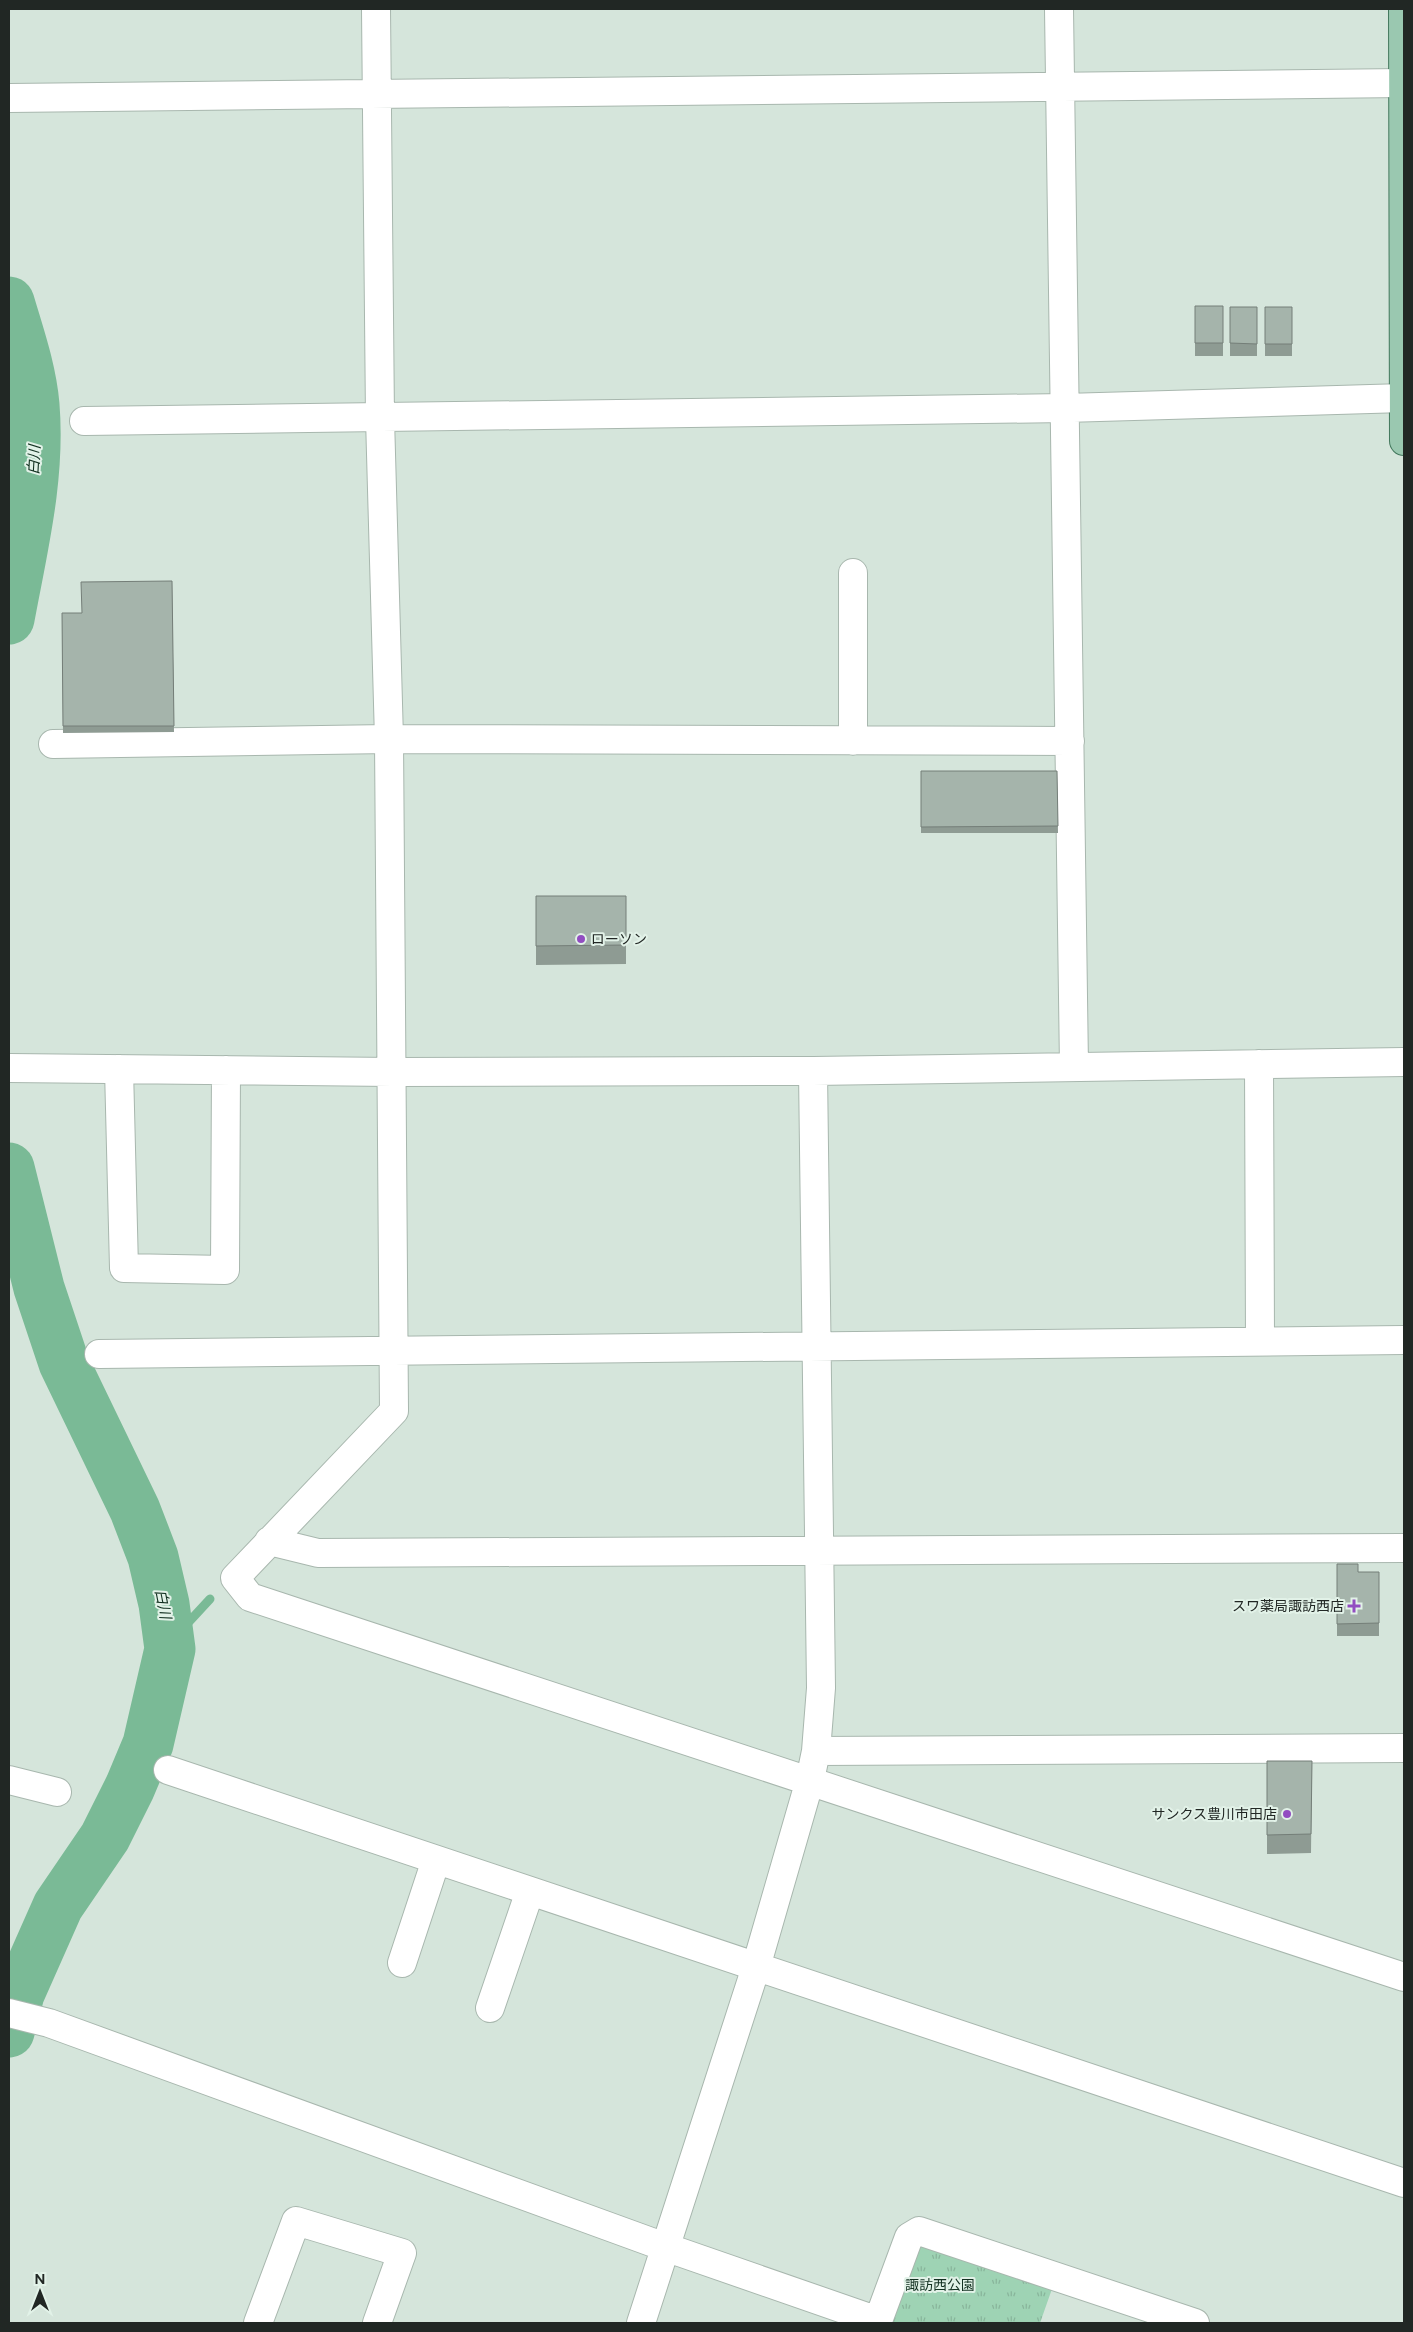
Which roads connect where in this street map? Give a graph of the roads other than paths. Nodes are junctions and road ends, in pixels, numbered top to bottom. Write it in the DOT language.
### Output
graph roads {
  1 [pos="376,9"];
  2 [pos="1059,9"];
  3 [pos="1403,9"];
  4 [pos="1404,83"];
  5 [pos="1060,86"];
  6 [pos="376,94"];
  7 [pos="9,98"];
  8 [pos="1404,398"];
  9 [pos="1065,408"];
  10 [pos="380,418"];
  11 [pos="84,421"];
  12 [pos="1404,442"];
  13 [pos="853,573"];
  14 [pos="389,740"];
  15 [pos="853,741"];
  16 [pos="1070,741"];
  17 [pos="53,744"];
  18 [pos="1404,1062"];
  19 [pos="1259,1064"];
  20 [pos="1074,1067"];
  21 [pos="10,1068"];
  22 [pos="119,1069"];
  23 [pos="226,1070"];
  24 [pos="813,1070"];
  25 [pos="392,1072"];
  26 [pos="1404,1340"];
  27 [pos="1260,1341"];
  28 [pos="817,1346"];
  29 [pos="394,1351"];
  30 [pos="99,1354"];
  31 [pos="269,1541"];
  32 [pos="1404,1548"];
  33 [pos="819,1551"];
  34 [pos="1404,1748"];
  35 [pos="816,1751"];
  36 [pos="168,1770"];
  37 [pos="9,1780"];
  38 [pos="810,1780"];
  39 [pos="57,1792"];
  40 [pos="436,1860"];
  41 [pos="530,1891"];
  42 [pos="402,1963"];
  43 [pos="756,1967"];
  44 [pos="1404,1977"];
  45 [pos="490,2008"];
  46 [pos="9,2013"];
  47 [pos="1404,2183"];
  48 [pos="665,2247"];
  49 [pos="878,2322"];
  50 [pos="258,2323"];
  51 [pos="377,2323"];
  52 [pos="641,2323"];
  53 [pos="1195,2323"];
  1 -- 6 [label="street"];
  2 -- 5 [label="street"];
  3 -- 4 [label="main road"];
  4 -- 5 [label="street"];
  4 -- 8 [label="main road"];
  5 -- 6 [label="street"];
  5 -- 9 [label="street"];
  6 -- 7 [label="street"];
  6 -- 10 [label="street"];
  8 -- 9 [label="street"];
  8 -- 12 [label="main road"];
  9 -- 10 [label="street"];
  9 -- 16 [label="street"];
  10 -- 11 [label="street"];
  10 -- 14 [label="street"];
  13 -- 15 [label="street"];
  14 -- 15 [label="street"];
  14 -- 17 [label="street"];
  14 -- 25 [label="street"];
  15 -- 16 [label="street"];
  16 -- 20 [label="street"];
  18 -- 19 [label="street"];
  19 -- 20 [label="street"];
  19 -- 27 [label="street"];
  20 -- 24 [label="street"];
  21 -- 22 [label="street"];
  22 -- 23 [label="street"];
  22 -- 23 [label="street"];
  23 -- 25 [label="street"];
  24 -- 25 [label="street"];
  24 -- 28 [label="street"];
  25 -- 29 [label="street"];
  26 -- 27 [label="street"];
  27 -- 28 [label="street"];
  28 -- 29 [label="street"];
  28 -- 33 [label="street"];
  29 -- 30 [label="street"];
  29 -- 31 [label="street"];
  31 -- 33 [label="street"];
  31 -- 38 [label="street"];
  32 -- 33 [label="street"];
  33 -- 35 [label="street"];
  34 -- 35 [label="street"];
  35 -- 38 [label="street"];
  36 -- 40 [label="street"];
  37 -- 39 [label="street"];
  38 -- 43 [label="street"];
  38 -- 44 [label="street"];
  40 -- 41 [label="street"];
  40 -- 42 [label="street"];
  41 -- 43 [label="street"];
  41 -- 45 [label="street"];
  43 -- 47 [label="street"];
  43 -- 48 [label="street"];
  46 -- 48 [label="street"];
  48 -- 49 [label="street"];
  48 -- 52 [label="street"];
  49 -- 53 [label="street"];
  50 -- 51 [label="street"];
}
